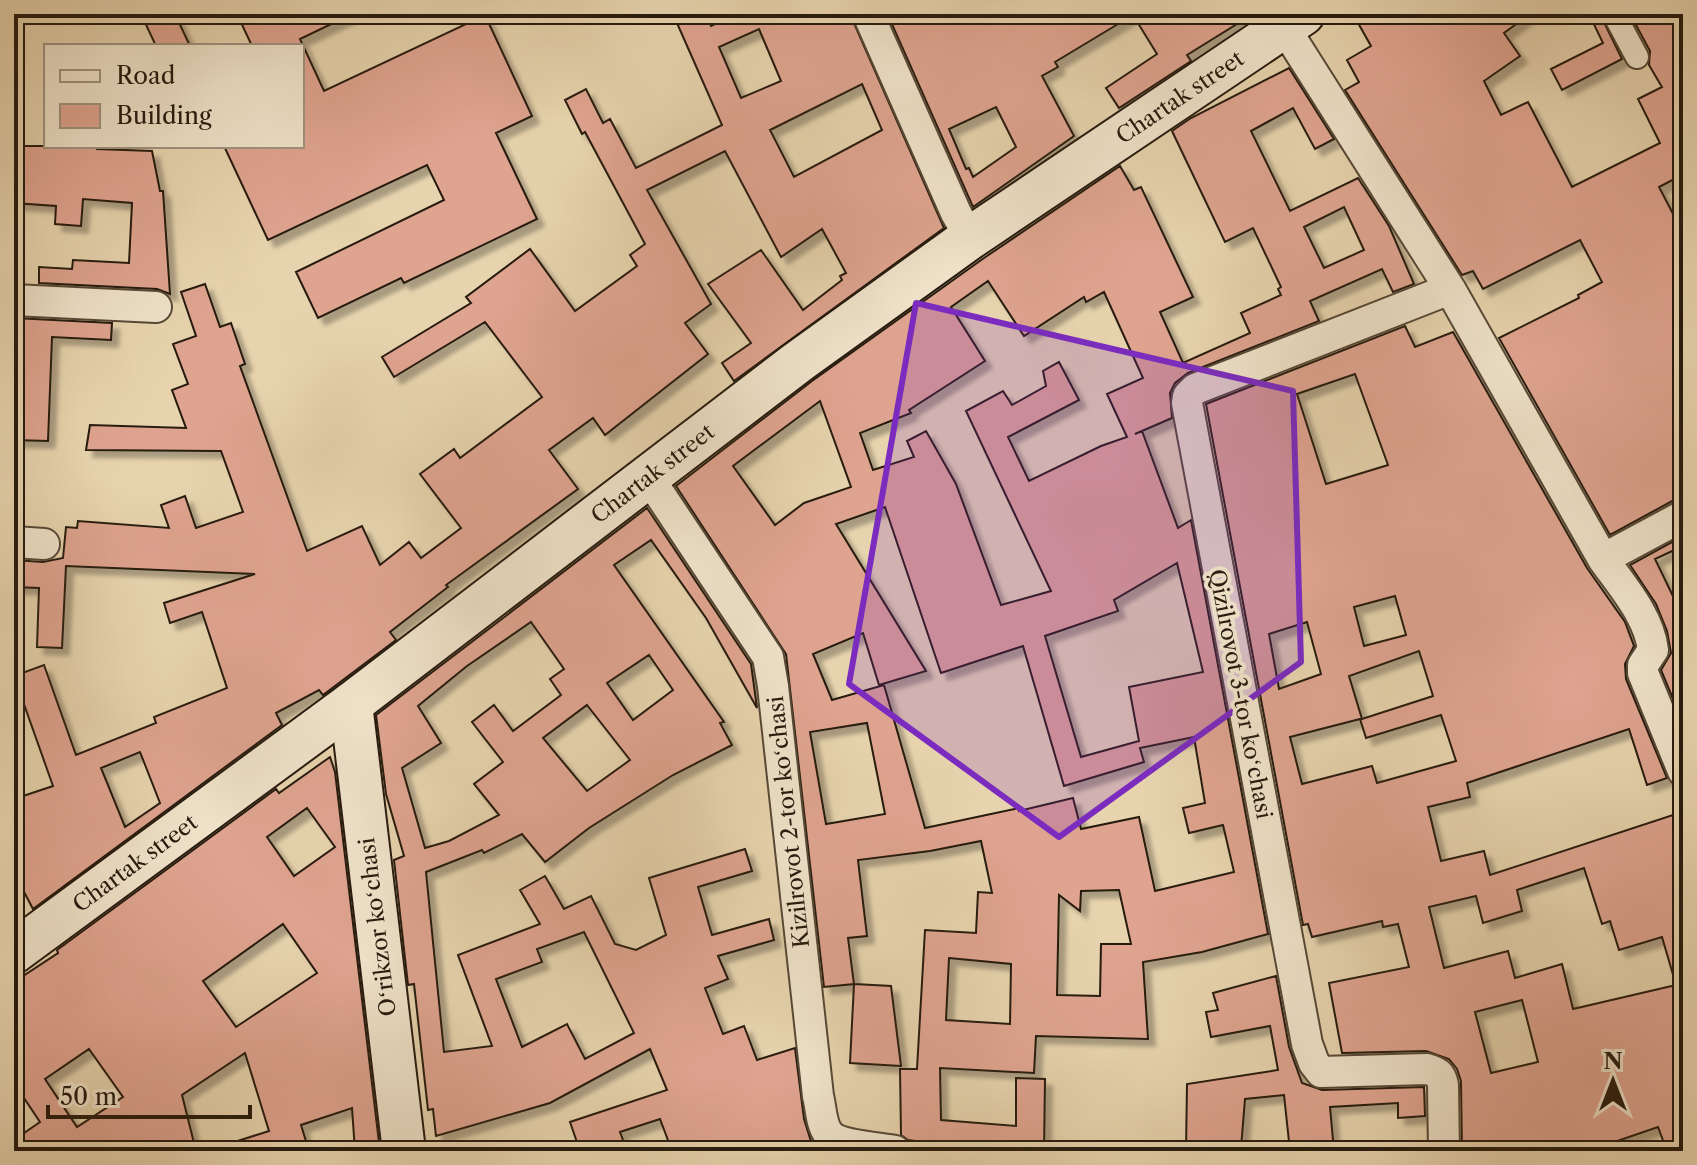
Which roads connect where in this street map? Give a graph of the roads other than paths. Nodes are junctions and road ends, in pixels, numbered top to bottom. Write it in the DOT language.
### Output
graph roads {
  1 [pos="868,14"];
  2 [pos="1614,14"];
  3 [pos="1294,20"];
  4 [pos="1637,57"];
  5 [pos="970,238"];
  6 [pos="1450,289"];
  7 [pos="14,300"];
  8 [pos="156,307"];
  9 [pos="647,475"];
  10 [pos="1683,516"];
  11 [pos="1603,559"];
  12 [pos="351,704"];
  13 [pos="1683,771"];
  14 [pos="14,952"];
  15 [pos="404,1151"];
  16 [pos="895,1151"];
  17 [pos="1444,1151"];
  1 -- 5 [label="street"];
  2 -- 4 [label="street"];
  3 -- 5 [label="main road, Chartak street"];
  3 -- 6 [label="street"];
  5 -- 9 [label="main road, Chartak street"];
  6 -- 11 [label="street"];
  6 -- 17 [label="street, Qizilrovot 3-tor koʻchasi"];
  7 -- 8 [label="street"];
  9 -- 12 [label="main road, Chartak street"];
  9 -- 16 [label="street, Kizilrovot 2-tor koʻchasi"];
  10 -- 11 [label="street"];
  11 -- 13 [label="street"];
  12 -- 14 [label="main road, Chartak street"];
  12 -- 15 [label="main road, Oʻrikzor koʻchasi"];
}
